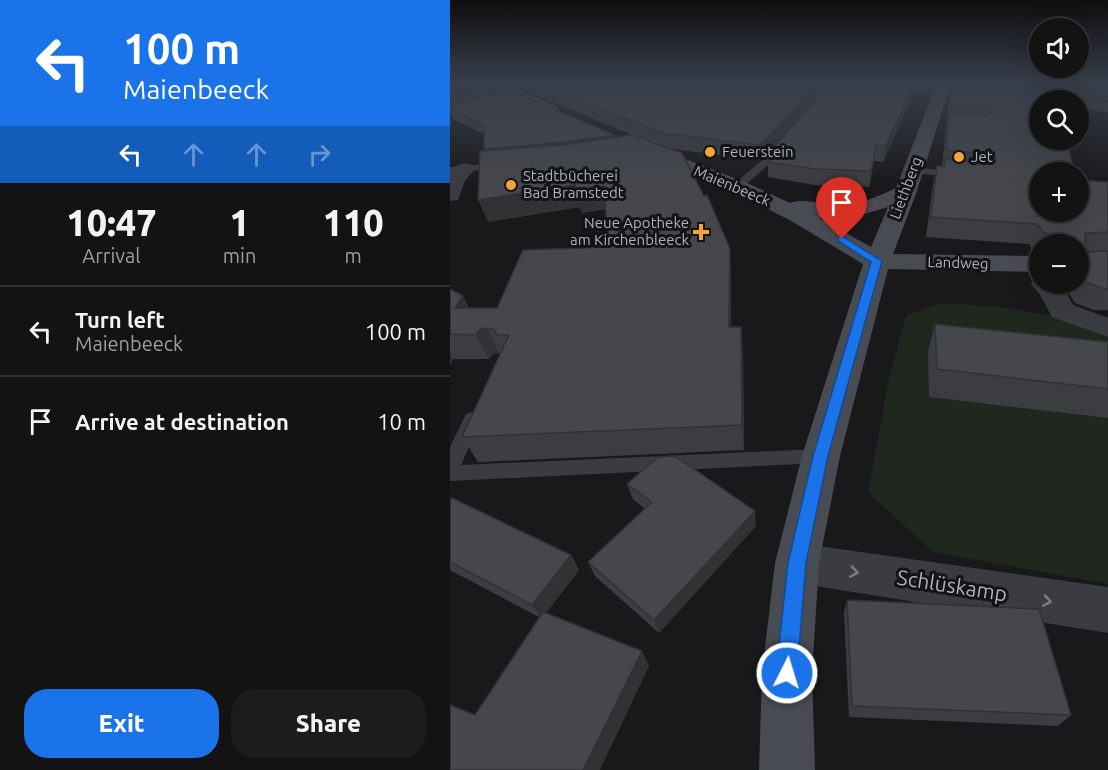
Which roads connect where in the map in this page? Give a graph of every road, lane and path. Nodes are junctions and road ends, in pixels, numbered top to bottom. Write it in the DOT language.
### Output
graph roads {
  1 [pos="936,116"];
  2 [pos="789,138"];
  3 [pos="636,148"];
  4 [pos="511,165"];
  5 [pos="457,169"];
  6 [pos="965,175"];
  7 [pos="909,180"];
  8 [pos="738,186"];
  9 [pos="450,195"];
  10 [pos="877,261"];
  11 [pos="1029,265"];
  12 [pos="1054,294"];
  13 [pos="1108,328"];
  14 [pos="480,403"];
  15 [pos="821,456"];
  16 [pos="450,467"];
  17 [pos="450,473"];
  18 [pos="797,563"];
  19 [pos="1108,610"];
  20 [pos="787,770"];
  1 -- 7 [label="street, Liethberg"];
  2 -- 8 [label="lane"];
  3 -- 8 [label="street, Maienbeeck"];
  4 -- 5 [label="lane"];
  5 -- 9 [label="street"];
  6 -- 7 [label="lane"];
  7 -- 8 [label="street"];
  7 -- 10 [label="street, Liethberg"];
  8 -- 10 [label="street, Maienbeeck"];
  10 -- 11 [label="street, Landweg"];
  10 -- 15 [label="street, Liethberg"];
  12 -- 13 [label="street"];
  14 -- 16 [label="lane"];
  15 -- 17 [label="lane"];
  15 -- 18 [label="street, Liethberg"];
  18 -- 19 [label="street, Schlüskamp, one-way"];
  18 -- 20 [label="street, Liethberg"];
}
